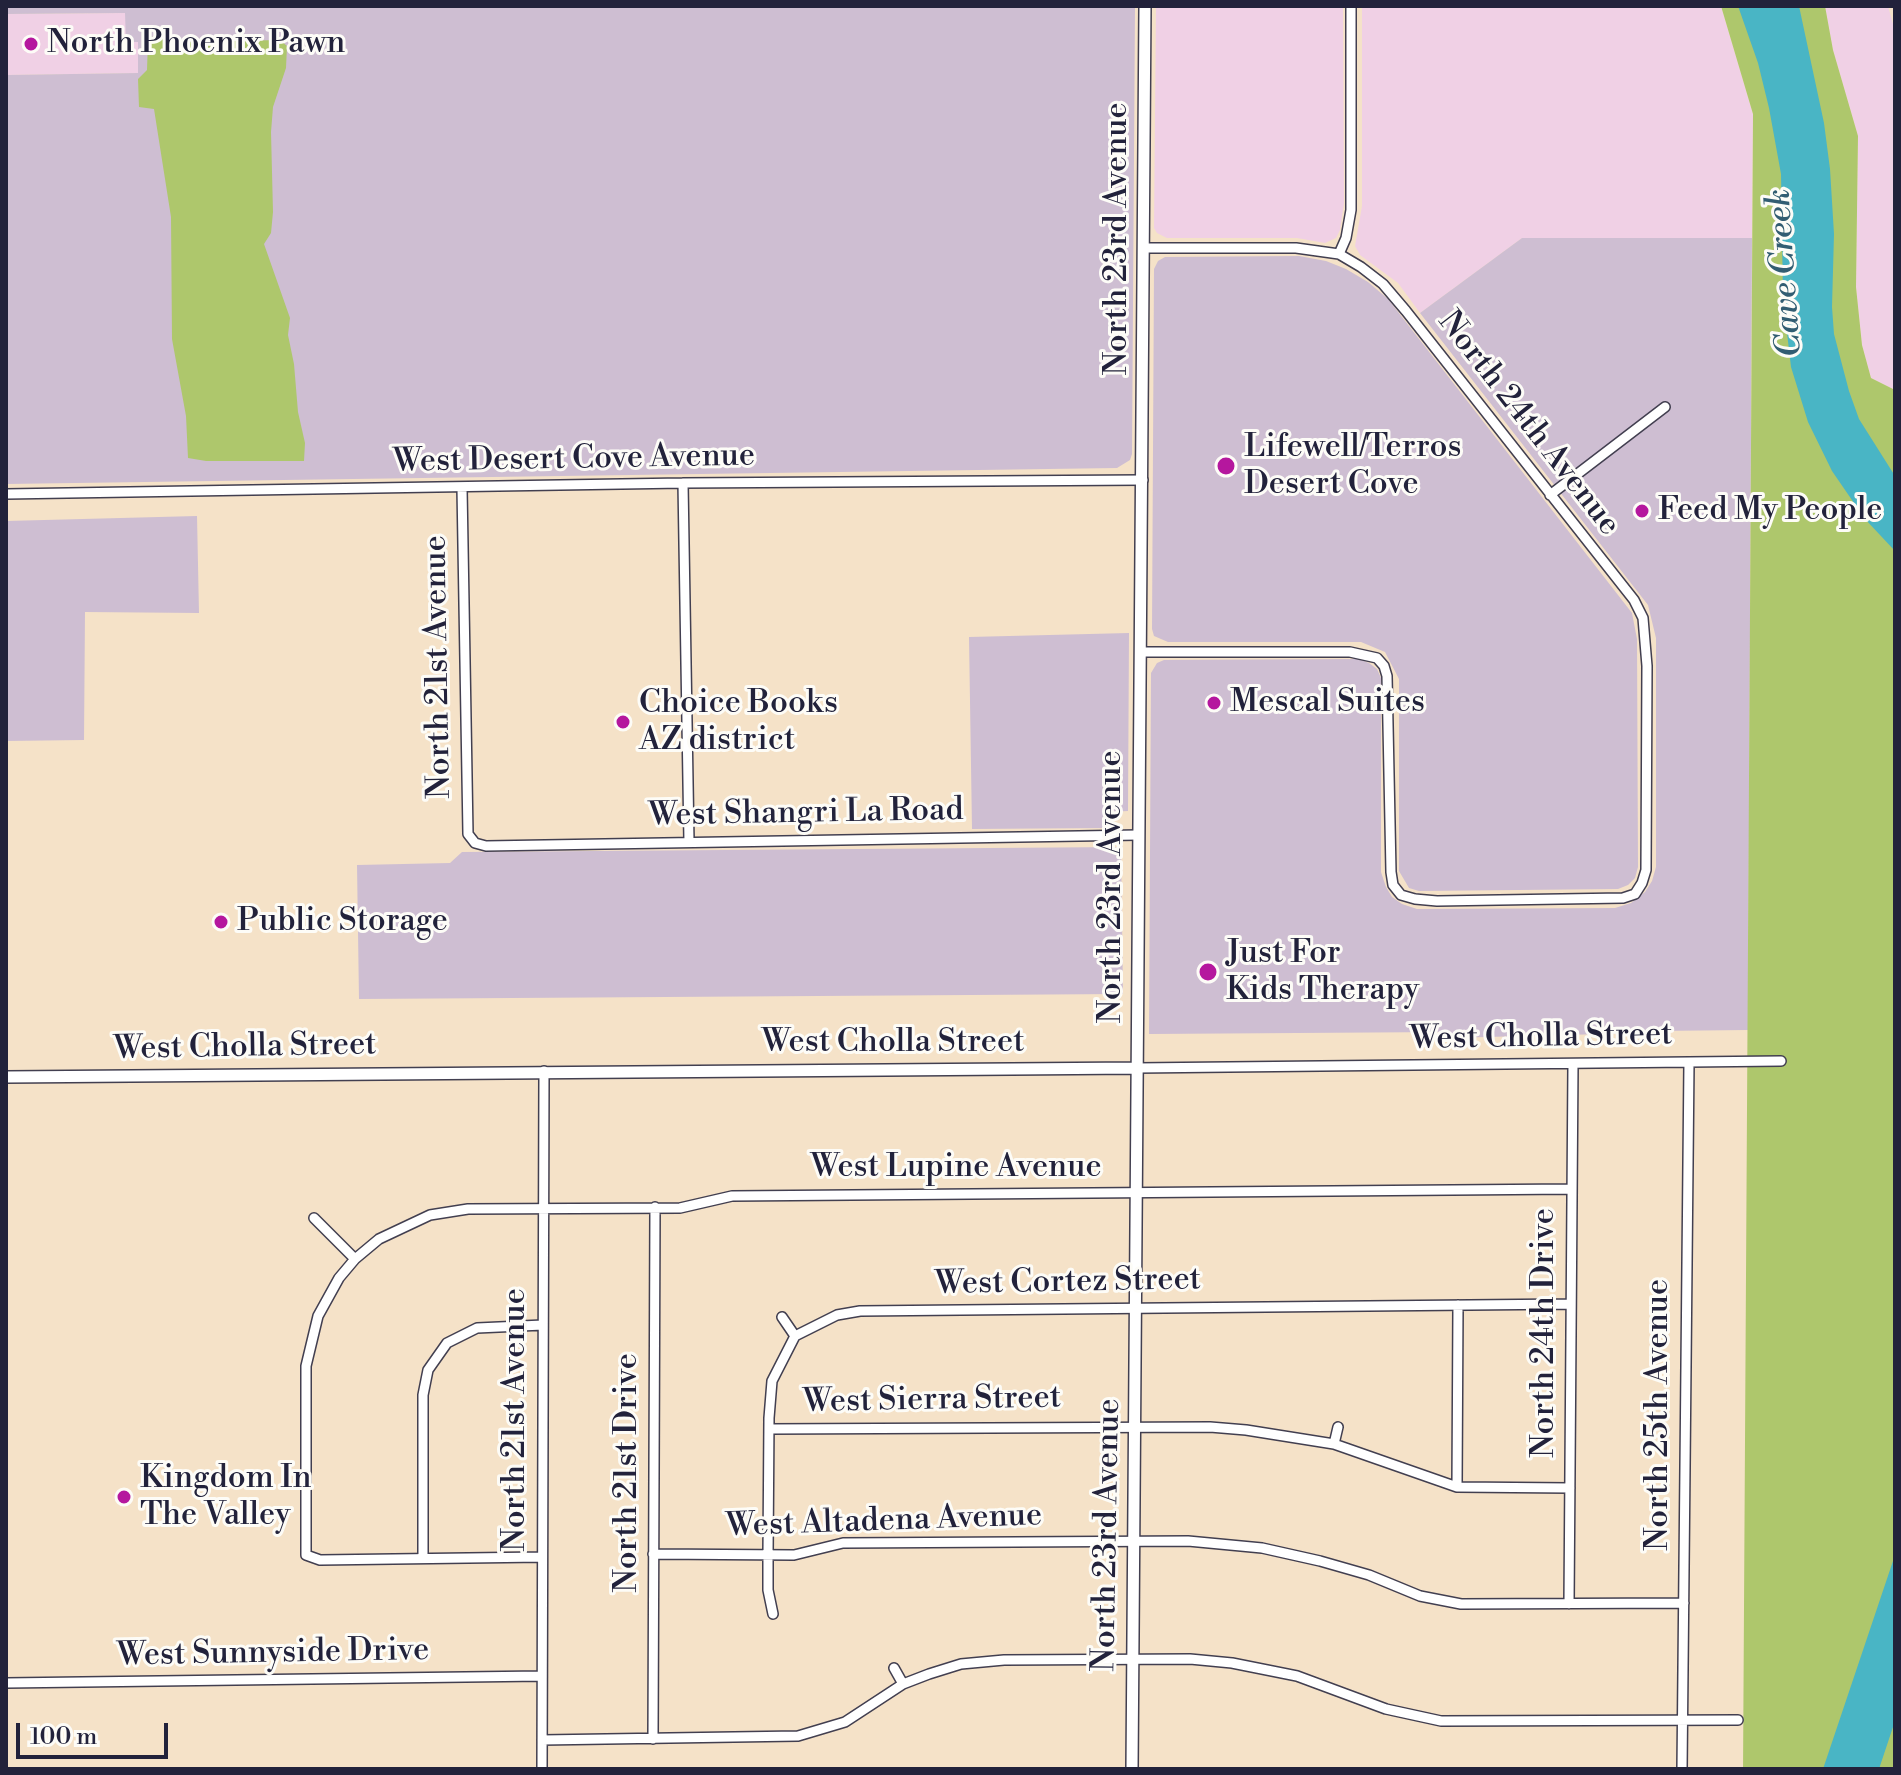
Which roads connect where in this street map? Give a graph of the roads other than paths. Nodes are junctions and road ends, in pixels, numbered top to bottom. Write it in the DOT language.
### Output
graph roads {
  1 [pos="1145,6"];
  2 [pos="1351,6"];
  3 [pos="1144,248"];
  4 [pos="1339,254"];
  5 [pos="1665,407"];
  6 [pos="1143,480"];
  7 [pos="683,483"];
  8 [pos="462,488"];
  9 [pos="6,494"];
  10 [pos="1550,495"];
  11 [pos="1140,652"];
  12 [pos="1138,835"];
  13 [pos="689,842"];
  14 [pos="475,843"];
  15 [pos="1781,1061"];
  16 [pos="1689,1062"];
  17 [pos="1573,1064"];
  18 [pos="1137,1068"];
  19 [pos="544,1071"];
  20 [pos="6,1077"];
  21 [pos="1572,1189"];
  22 [pos="1136,1193"];
  23 [pos="655,1207"];
  24 [pos="543,1209"];
  25 [pos="314,1218"];
  26 [pos="355,1259"];
  27 [pos="1571,1304"];
  28 [pos="1458,1305"];
  29 [pos="1135,1308"];
  30 [pos="782,1317"];
  31 [pos="543,1325"];
  32 [pos="795,1336"];
  33 [pos="1135,1426"];
  34 [pos="1338,1427"];
  35 [pos="769,1429"];
  36 [pos="1334,1444"];
  37 [pos="1457,1487"];
  38 [pos="1570,1488"];
  39 [pos="1134,1540"];
  40 [pos="653,1554"];
  41 [pos="768,1555"];
  42 [pos="542,1557"];
  43 [pos="423,1558"];
  44 [pos="1684,1603"];
  45 [pos="1569,1604"];
  46 [pos="773,1614"];
  47 [pos="1133,1659"];
  48 [pos="894,1668"];
  49 [pos="542,1676"];
  50 [pos="6,1683"];
  51 [pos="903,1684"];
  52 [pos="1683,1720"];
  53 [pos="1738,1720"];
  54 [pos="653,1739"];
  55 [pos="542,1740"];
  56 [pos="542,1769"];
  57 [pos="1132,1769"];
  58 [pos="1682,1769"];
  1 -- 3 [label="street, North 23rd Avenue"];
  2 -- 4 [label="street"];
  3 -- 4 [label="street"];
  3 -- 6 [label="street, North 23rd Avenue"];
  4 -- 10 [label="street, North 24th Avenue"];
  5 -- 10 [label="street"];
  6 -- 7 [label="street, West Desert Cove Avenue"];
  6 -- 11 [label="street, North 23rd Avenue"];
  7 -- 8 [label="street, West Desert Cove Avenue"];
  7 -- 13 [label="street"];
  8 -- 9 [label="street, West Desert Cove Avenue"];
  8 -- 14 [label="street, North 21st Avenue"];
  10 -- 11 [label="street, North 24th Avenue"];
  11 -- 12 [label="street, North 23rd Avenue"];
  12 -- 13 [label="street, West Shangri La Road"];
  12 -- 18 [label="street, North 23rd Avenue"];
  13 -- 14 [label="street, West Shangri La Road"];
  15 -- 16 [label="street, West Cholla Street"];
  16 -- 17 [label="street, West Cholla Street"];
  16 -- 44 [label="street, North 25th Avenue"];
  17 -- 18 [label="street, West Cholla Street"];
  17 -- 21 [label="street, North 24th Drive"];
  18 -- 19 [label="street, West Cholla Street"];
  18 -- 22 [label="street, North 23rd Avenue"];
  19 -- 20 [label="street, West Cholla Street"];
  19 -- 24 [label="street, North 21st Avenue"];
  21 -- 22 [label="street, West Lupine Avenue"];
  21 -- 27 [label="street, North 24th Drive"];
  22 -- 23 [label="street, West Lupine Avenue"];
  22 -- 29 [label="street, North 23rd Avenue"];
  23 -- 24 [label="street, West Lupine Avenue"];
  23 -- 40 [label="street, North 21st Drive"];
  24 -- 26 [label="street, West Lupine Avenue"];
  24 -- 31 [label="street, North 21st Avenue"];
  25 -- 26 [label="street"];
  26 -- 43 [label="street, West Lupine Avenue"];
  27 -- 28 [label="street, West Cortez Street"];
  27 -- 38 [label="street, North 24th Drive"];
  28 -- 29 [label="street, West Cortez Street"];
  28 -- 37 [label="street"];
  29 -- 32 [label="street, West Cortez Street"];
  29 -- 33 [label="street, North 23rd Avenue"];
  30 -- 32 [label="street"];
  31 -- 42 [label="street, North 21st Avenue"];
  31 -- 43 [label="street"];
  32 -- 35 [label="street"];
  33 -- 35 [label="street, West Sierra Street"];
  33 -- 36 [label="street, West Sierra Street"];
  33 -- 39 [label="street, North 23rd Avenue"];
  34 -- 36 [label="street"];
  35 -- 41 [label="street"];
  36 -- 37 [label="street, West Sierra Street"];
  37 -- 38 [label="street, West Sierra Street"];
  38 -- 45 [label="street, North 24th Drive"];
  39 -- 41 [label="street, West Altadena Avenue"];
  39 -- 45 [label="street, West Altadena Avenue"];
  39 -- 47 [label="street, North 23rd Avenue"];
  40 -- 41 [label="street, West Altadena Avenue"];
  40 -- 54 [label="street, North 21st Drive"];
  41 -- 46 [label="street"];
  42 -- 43 [label="street"];
  42 -- 49 [label="street, North 21st Avenue"];
  44 -- 45 [label="street, West Altadena Avenue"];
  44 -- 52 [label="street, North 25th Avenue"];
  47 -- 51 [label="street"];
  47 -- 52 [label="street"];
  47 -- 57 [label="street, North 23rd Avenue"];
  48 -- 51 [label="street"];
  49 -- 50 [label="street, West Sunnyside Drive"];
  49 -- 55 [label="street, North 21st Avenue"];
  51 -- 54 [label="street"];
  52 -- 53 [label="street"];
  52 -- 58 [label="street, North 25th Avenue"];
  54 -- 55 [label="street"];
  55 -- 56 [label="street, North 21st Avenue"];
}
